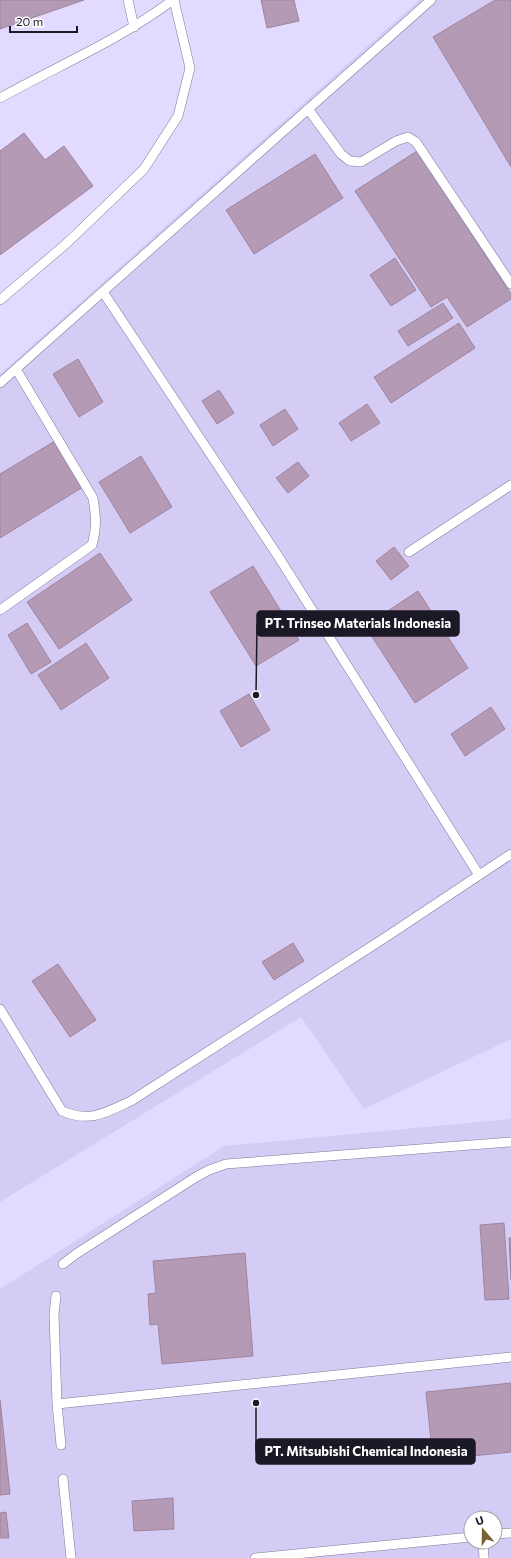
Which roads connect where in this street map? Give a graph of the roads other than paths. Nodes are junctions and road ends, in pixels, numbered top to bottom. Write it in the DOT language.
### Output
graph roads {
  1 [pos="128,0"];
  2 [pos="174,0"];
  3 [pos="431,0"];
  4 [pos="134,27"];
  5 [pos="0,98"];
  6 [pos="308,109"];
  7 [pos="511,284"];
  8 [pos="103,292"];
  9 [pos="0,300"];
  10 [pos="16,369"];
  11 [pos="0,383"];
  12 [pos="511,485"];
  13 [pos="409,552"];
  14 [pos="0,610"];
  15 [pos="511,854"];
  16 [pos="479,875"];
  17 [pos="0,1010"];
  18 [pos="511,1142"];
  19 [pos="63,1264"];
  20 [pos="56,1296"];
  21 [pos="511,1357"];
  22 [pos="58,1404"];
  23 [pos="61,1446"];
  24 [pos="63,1479"];
  25 [pos="463,1538"];
  26 [pos="71,1558"];
  27 [pos="255,1558"];
  1 -- 4 [label="lane"];
  2 -- 4 [label="lane"];
  2 -- 9 [label="lane"];
  3 -- 6 [label="lane"];
  4 -- 5 [label="lane"];
  6 -- 7 [label="lane"];
  6 -- 8 [label="lane"];
  8 -- 10 [label="lane"];
  8 -- 16 [label="lane"];
  10 -- 11 [label="lane"];
  10 -- 14 [label="lane"];
  12 -- 13 [label="lane"];
  15 -- 16 [label="lane"];
  16 -- 17 [label="lane"];
  18 -- 19 [label="lane"];
  20 -- 22 [label="lane"];
  21 -- 22 [label="lane"];
  22 -- 23 [label="lane"];
  24 -- 26 [label="lane"];
  25 -- 27 [label="lane"];
}
